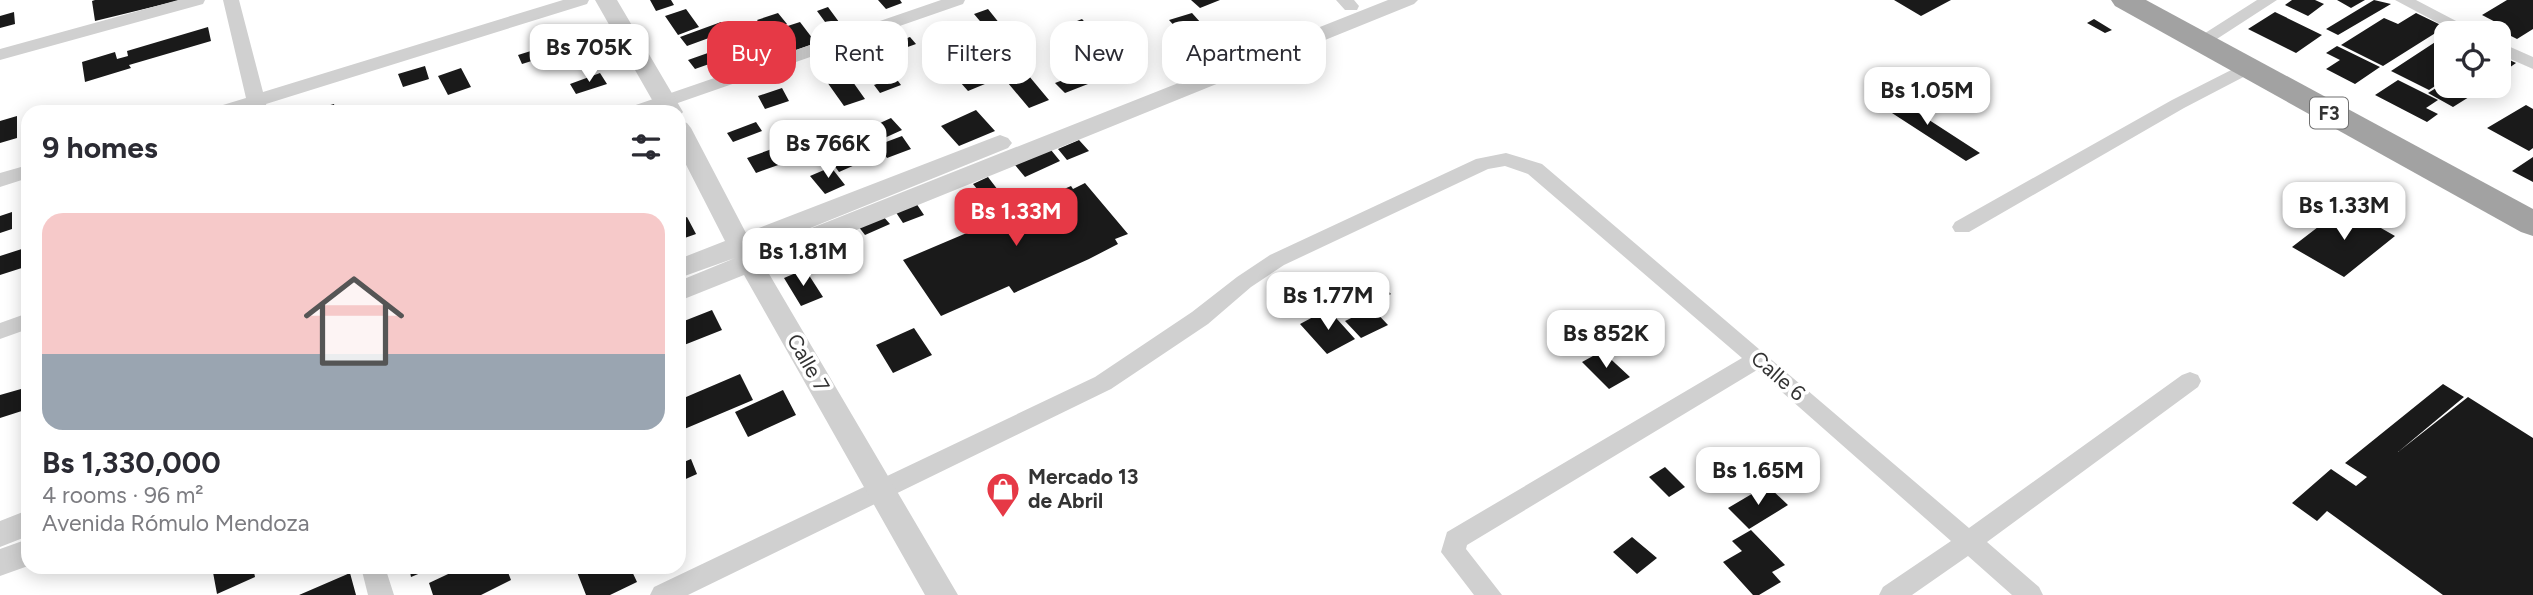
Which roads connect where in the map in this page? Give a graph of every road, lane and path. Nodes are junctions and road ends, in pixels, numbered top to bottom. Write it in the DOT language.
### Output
graph roads {
  1 [pos="197,0"];
  2 [pos="231,0"];
  3 [pos="581,0"];
  4 [pos="606,0"];
  5 [pos="957,0"];
  6 [pos="1407,0"];
  7 [pos="2125,0"];
  8 [pos="2269,0"];
  9 [pos="2403,0"];
  10 [pos="1354,2"];
  11 [pos="2446,21"];
  12 [pos="2200,42"];
  13 [pos="2511,53"];
  14 [pos="0,55"];
  15 [pos="2533,64"];
  16 [pos="2247,68"];
  17 [pos="258,105"];
  18 [pos="261,105"];
  19 [pos="667,105"];
  20 [pos="673,105"];
  21 [pos="686,141"];
  22 [pos="21,173"];
  23 [pos="0,180"];
  24 [pos="2533,224"];
  25 [pos="1962,227"];
  26 [pos="745,254"];
  27 [pos="686,267"];
  28 [pos="686,287"];
  29 [pos="21,324"];
  30 [pos="0,331"];
  31 [pos="1758,359"];
  32 [pos="2190,381"];
  33 [pos="881,490"];
  34 [pos="21,526"];
  35 [pos="0,534"];
  36 [pos="1968,542"];
  37 [pos="21,555"];
  38 [pos="0,563"];
  39 [pos="375,574"];
  40 [pos="381,595"];
  41 [pos="663,595"];
  42 [pos="942,595"];
  43 [pos="1489,595"];
  44 [pos="1892,595"];
  45 [pos="2029,595"];
  1 -- 14 [label="street"];
  2 -- 17 [label="street"];
  3 -- 18 [label="street"];
  4 -- 19 [label="street"];
  5 -- 20 [label="street"];
  6 -- 26 [label="street"];
  7 -- 12 [label="highway, F3"];
  8 -- 12 [label="street"];
  9 -- 11 [label="street"];
  10 -- 26 [label="street"];
  12 -- 16 [label="highway, F3"];
  13 -- 15 [label="street"];
  16 -- 24 [label="highway, F3"];
  16 -- 25 [label="street"];
  21 -- 26 [label="street, Calle 7"];
  22 -- 23 [label="street"];
  26 -- 27 [label="street"];
  26 -- 28 [label="street"];
  26 -- 33 [label="street, Calle 7"];
  29 -- 30 [label="street"];
  31 -- 33 [label="street, Calle 6"];
  31 -- 36 [label="street, Calle 6"];
  31 -- 43 [label="street"];
  32 -- 36 [label="street"];
  33 -- 41 [label="street"];
  33 -- 42 [label="street, Calle 7"];
  34 -- 35 [label="street"];
  36 -- 44 [label="street"];
  36 -- 45 [label="street, Calle 6"];
  37 -- 38 [label="street"];
  39 -- 40 [label="street"];
}
